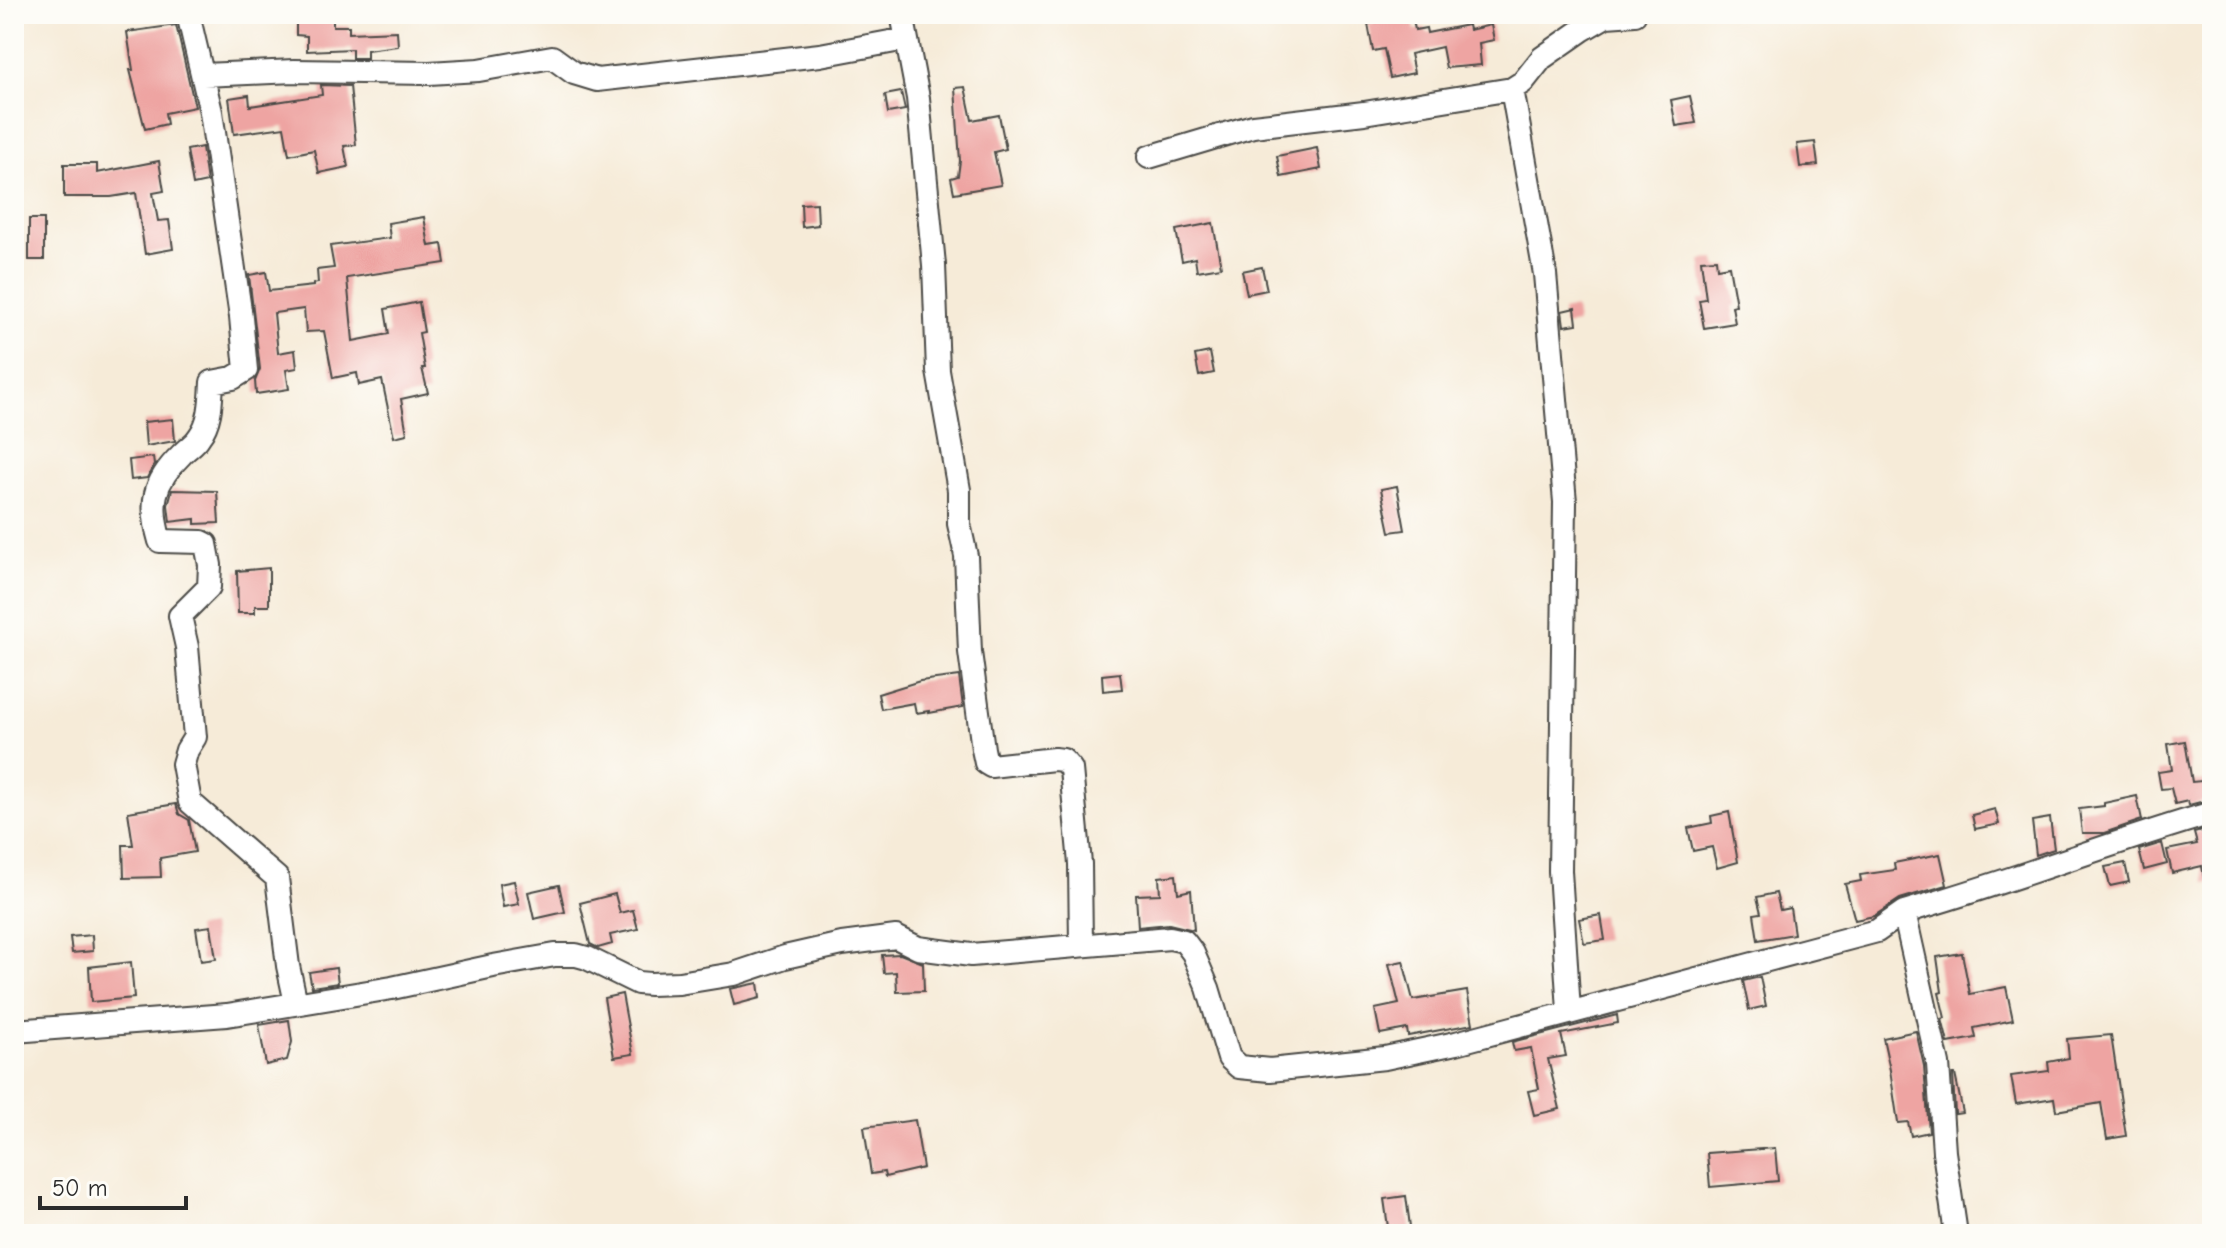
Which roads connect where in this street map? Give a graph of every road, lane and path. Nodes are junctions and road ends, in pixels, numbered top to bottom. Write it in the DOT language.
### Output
graph roads {
  1 [pos="188,14"];
  2 [pos="902,14"];
  3 [pos="1635,14"];
  4 [pos="906,39"];
  5 [pos="203,75"];
  6 [pos="1512,89"];
  7 [pos="1149,157"];
  8 [pos="2212,813"];
  9 [pos="1904,912"];
  10 [pos="1081,945"];
  11 [pos="296,1003"];
  12 [pos="1569,1011"];
  13 [pos="14,1031"];
  14 [pos="1956,1234"];
  1 -- 5 [label="street"];
  2 -- 4 [label="street"];
  3 -- 6 [label="street"];
  4 -- 5 [label="street"];
  4 -- 10 [label="street"];
  5 -- 11 [label="street"];
  6 -- 7 [label="street"];
  6 -- 12 [label="street"];
  8 -- 9 [label="street"];
  9 -- 12 [label="street"];
  9 -- 14 [label="street"];
  10 -- 11 [label="street"];
  10 -- 12 [label="street"];
  11 -- 13 [label="street"];
}
